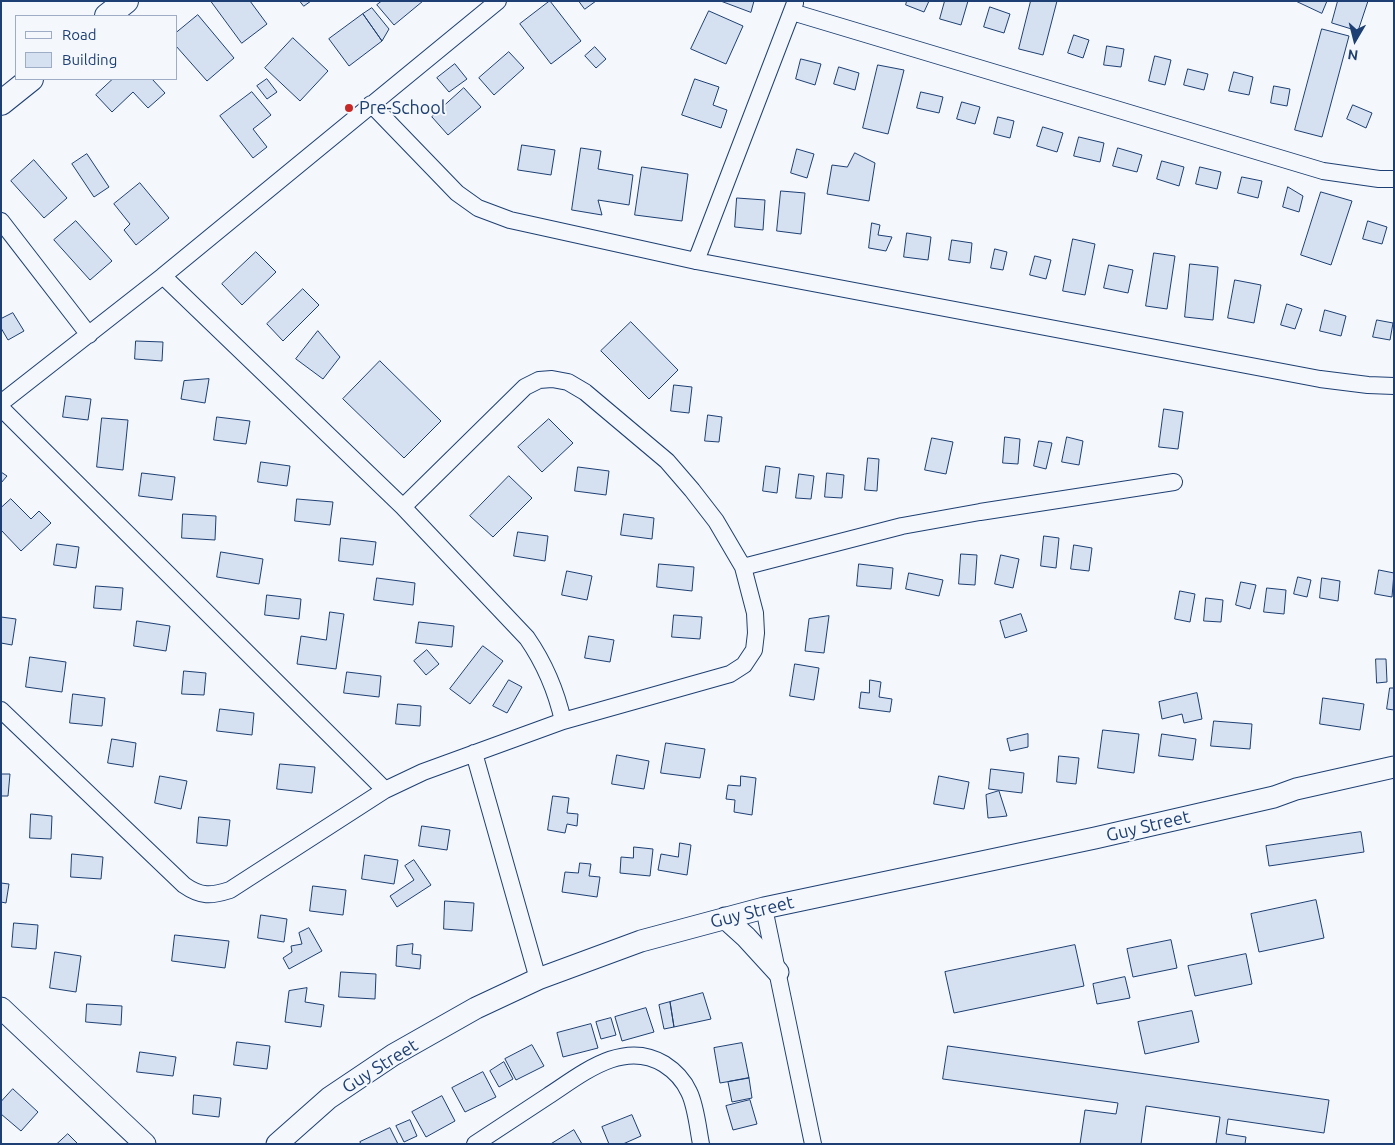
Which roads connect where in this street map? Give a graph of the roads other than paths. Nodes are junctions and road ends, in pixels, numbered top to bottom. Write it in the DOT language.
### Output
graph roads {
  1 [pos="126,1"];
  2 [pos="498,1"];
  3 [pos="794,7"];
  4 [pos="108,15"];
  5 [pos="30,80"];
  6 [pos="1,103"];
  7 [pos="371,104"];
  8 [pos="1394,179"];
  9 [pos="1,221"];
  10 [pos="696,261"];
  11 [pos="162,276"];
  12 [pos="89,335"];
  13 [pos="1394,386"];
  14 [pos="1,403"];
  15 [pos="1,408"];
  16 [pos="1174,482"];
  17 [pos="402,507"];
  18 [pos="743,567"];
  19 [pos="1,710"];
  20 [pos="563,721"];
  21 [pos="474,753"];
  22 [pos="1394,768"];
  23 [pos="1394,782"];
  24 [pos="385,790"];
  25 [pos="1274,797"];
  26 [pos="764,908"];
  27 [pos="725,918"];
  28 [pos="778,972"];
  29 [pos="538,979"];
  30 [pos="1,1008"];
  31 [pos="145,1142"];
  32 [pos="277,1144"];
  33 [pos="475,1144"];
  34 [pos="701,1144"];
  35 [pos="813,1144"];
  1 -- 4 [label="main road"];
  2 -- 7 [label="street"];
  3 -- 8 [label="street"];
  3 -- 10 [label="street"];
  5 -- 6 [label="main road"];
  7 -- 10 [label="street"];
  7 -- 11 [label="street"];
  9 -- 12 [label="street"];
  10 -- 13 [label="street"];
  11 -- 12 [label="street"];
  11 -- 17 [label="street"];
  12 -- 14 [label="street"];
  15 -- 24 [label="street"];
  16 -- 18 [label="street"];
  17 -- 18 [label="street"];
  17 -- 20 [label="street"];
  18 -- 20 [label="street"];
  19 -- 24 [label="street"];
  20 -- 21 [label="street"];
  21 -- 24 [label="street"];
  21 -- 29 [label="street"];
  22 -- 25 [label="street, Guy Street"];
  23 -- 25 [label="street, Guy Street"];
  25 -- 26 [label="street, Guy Street"];
  26 -- 27 [label="street, Guy Street"];
  26 -- 28 [label="street"];
  27 -- 28 [label="street"];
  27 -- 29 [label="street, Guy Street"];
  28 -- 35 [label="street"];
  29 -- 32 [label="street, Guy Street"];
  30 -- 31 [label="street"];
  33 -- 34 [label="street"];
}
